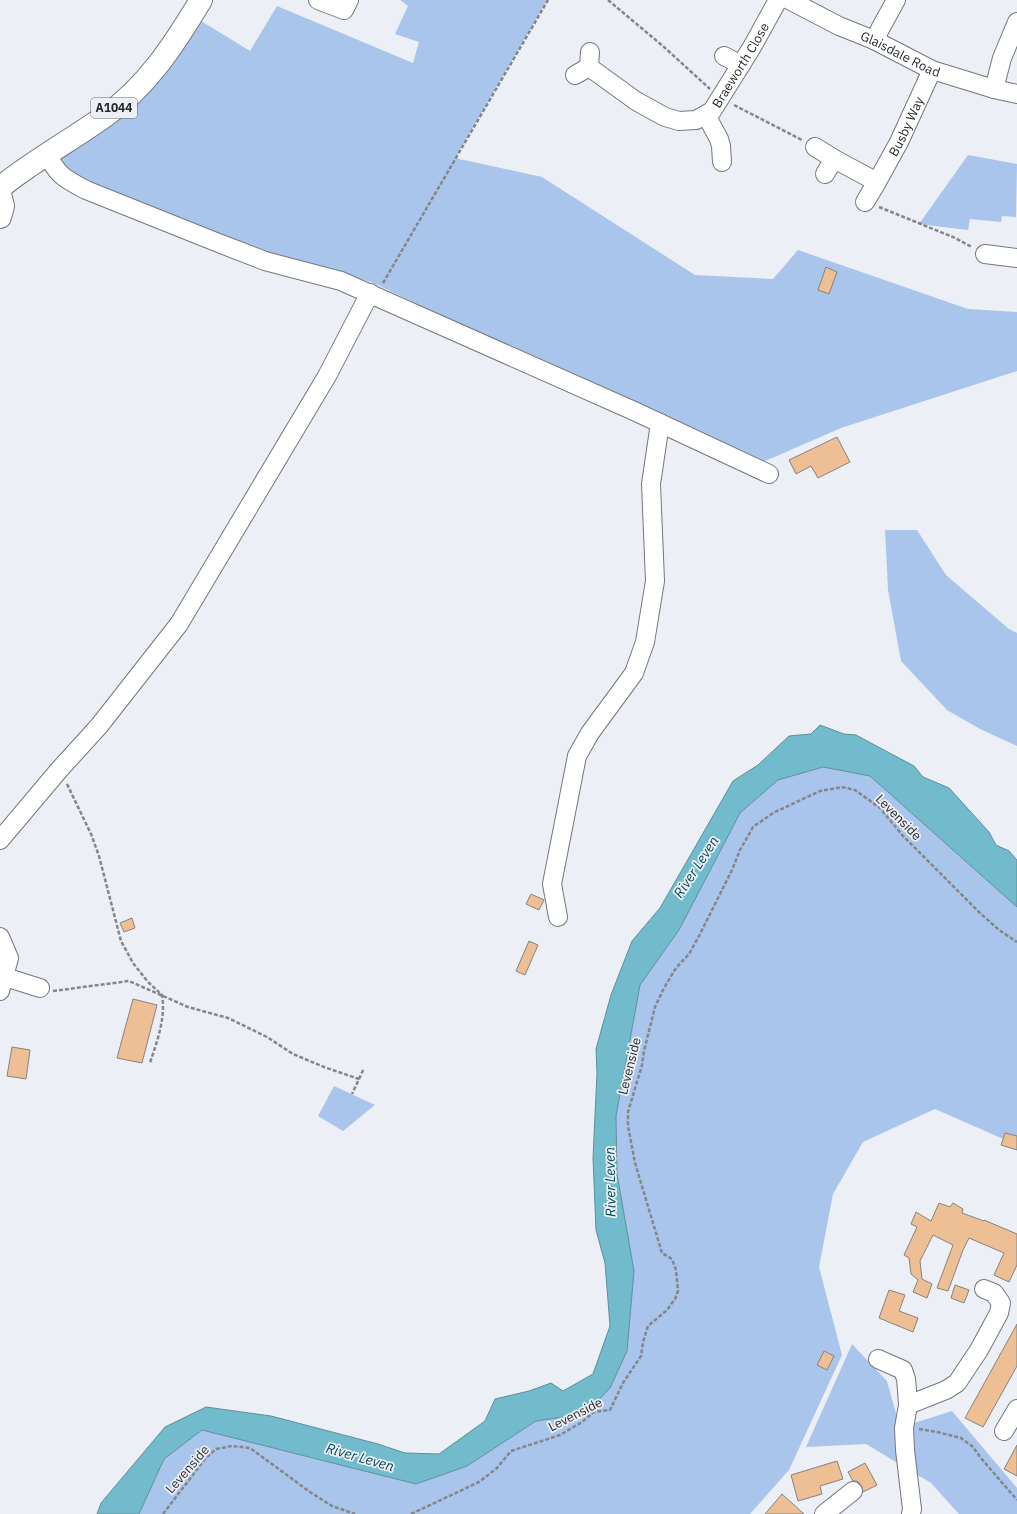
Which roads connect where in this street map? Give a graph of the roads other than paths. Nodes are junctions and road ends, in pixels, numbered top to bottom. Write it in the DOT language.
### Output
graph roads {
  1 [pos="201,0"];
  2 [pos="318,0"];
  3 [pos="349,0"];
  4 [pos="778,0"];
  5 [pos="789,0"];
  6 [pos="896,0"];
  7 [pos="1017,22"];
  8 [pos="874,40"];
  9 [pos="724,56"];
  10 [pos="585,65"];
  11 [pos="741,65"];
  12 [pos="932,70"];
  13 [pos="994,89"];
  14 [pos="1017,94"];
  15 [pos="706,115"];
  16 [pos="815,147"];
  17 [pos="46,154"];
  18 [pos="722,162"];
  19 [pos="877,182"];
  20 [pos="0,188"];
  21 [pos="0,194"];
  22 [pos="865,202"];
  23 [pos="0,217"];
  24 [pos="992,250"];
  25 [pos="1017,258"];
  26 [pos="373,295"];
  27 [pos="660,423"];
  28 [pos="769,474"];
  29 [pos="0,840"];
  30 [pos="558,917"];
  31 [pos="0,937"];
  32 [pos="2,984"];
  33 [pos="40,988"];
  34 [pos="984,1289"];
  35 [pos="878,1359"];
  36 [pos="908,1405"];
  37 [pos="1017,1409"];
  38 [pos="1004,1431"];
  39 [pos="853,1491"];
  40 [pos="824,1514"];
  41 [pos="911,1514"];
  1 -- 17 [label="main road, A1044"];
  2 -- 3 [label="street"];
  4 -- 11 [label="street, Braeworth Close"];
  5 -- 8 [label="street, Glaisdale Road"];
  6 -- 8 [label="street"];
  7 -- 13 [label="street"];
  8 -- 12 [label="street, Glaisdale Road"];
  9 -- 11 [label="street"];
  10 -- 15 [label="street, Braeworth Close"];
  11 -- 15 [label="street, Braeworth Close"];
  12 -- 13 [label="street, Glaisdale Road"];
  12 -- 19 [label="street, Busby Way"];
  13 -- 14 [label="street, Glaisdale Road"];
  15 -- 18 [label="street"];
  16 -- 19 [label="street"];
  17 -- 20 [label="main road, A1044"];
  17 -- 26 [label="street"];
  19 -- 22 [label="street, Busby Way"];
  21 -- 23 [label="main road"];
  24 -- 25 [label="street"];
  26 -- 27 [label="street"];
  26 -- 29 [label="street"];
  27 -- 28 [label="street"];
  27 -- 30 [label="street"];
  31 -- 32 [label="street"];
  32 -- 33 [label="street"];
  34 -- 36 [label="street"];
  35 -- 36 [label="street"];
  36 -- 41 [label="street"];
  37 -- 38 [label="street"];
  39 -- 40 [label="street"];
}
